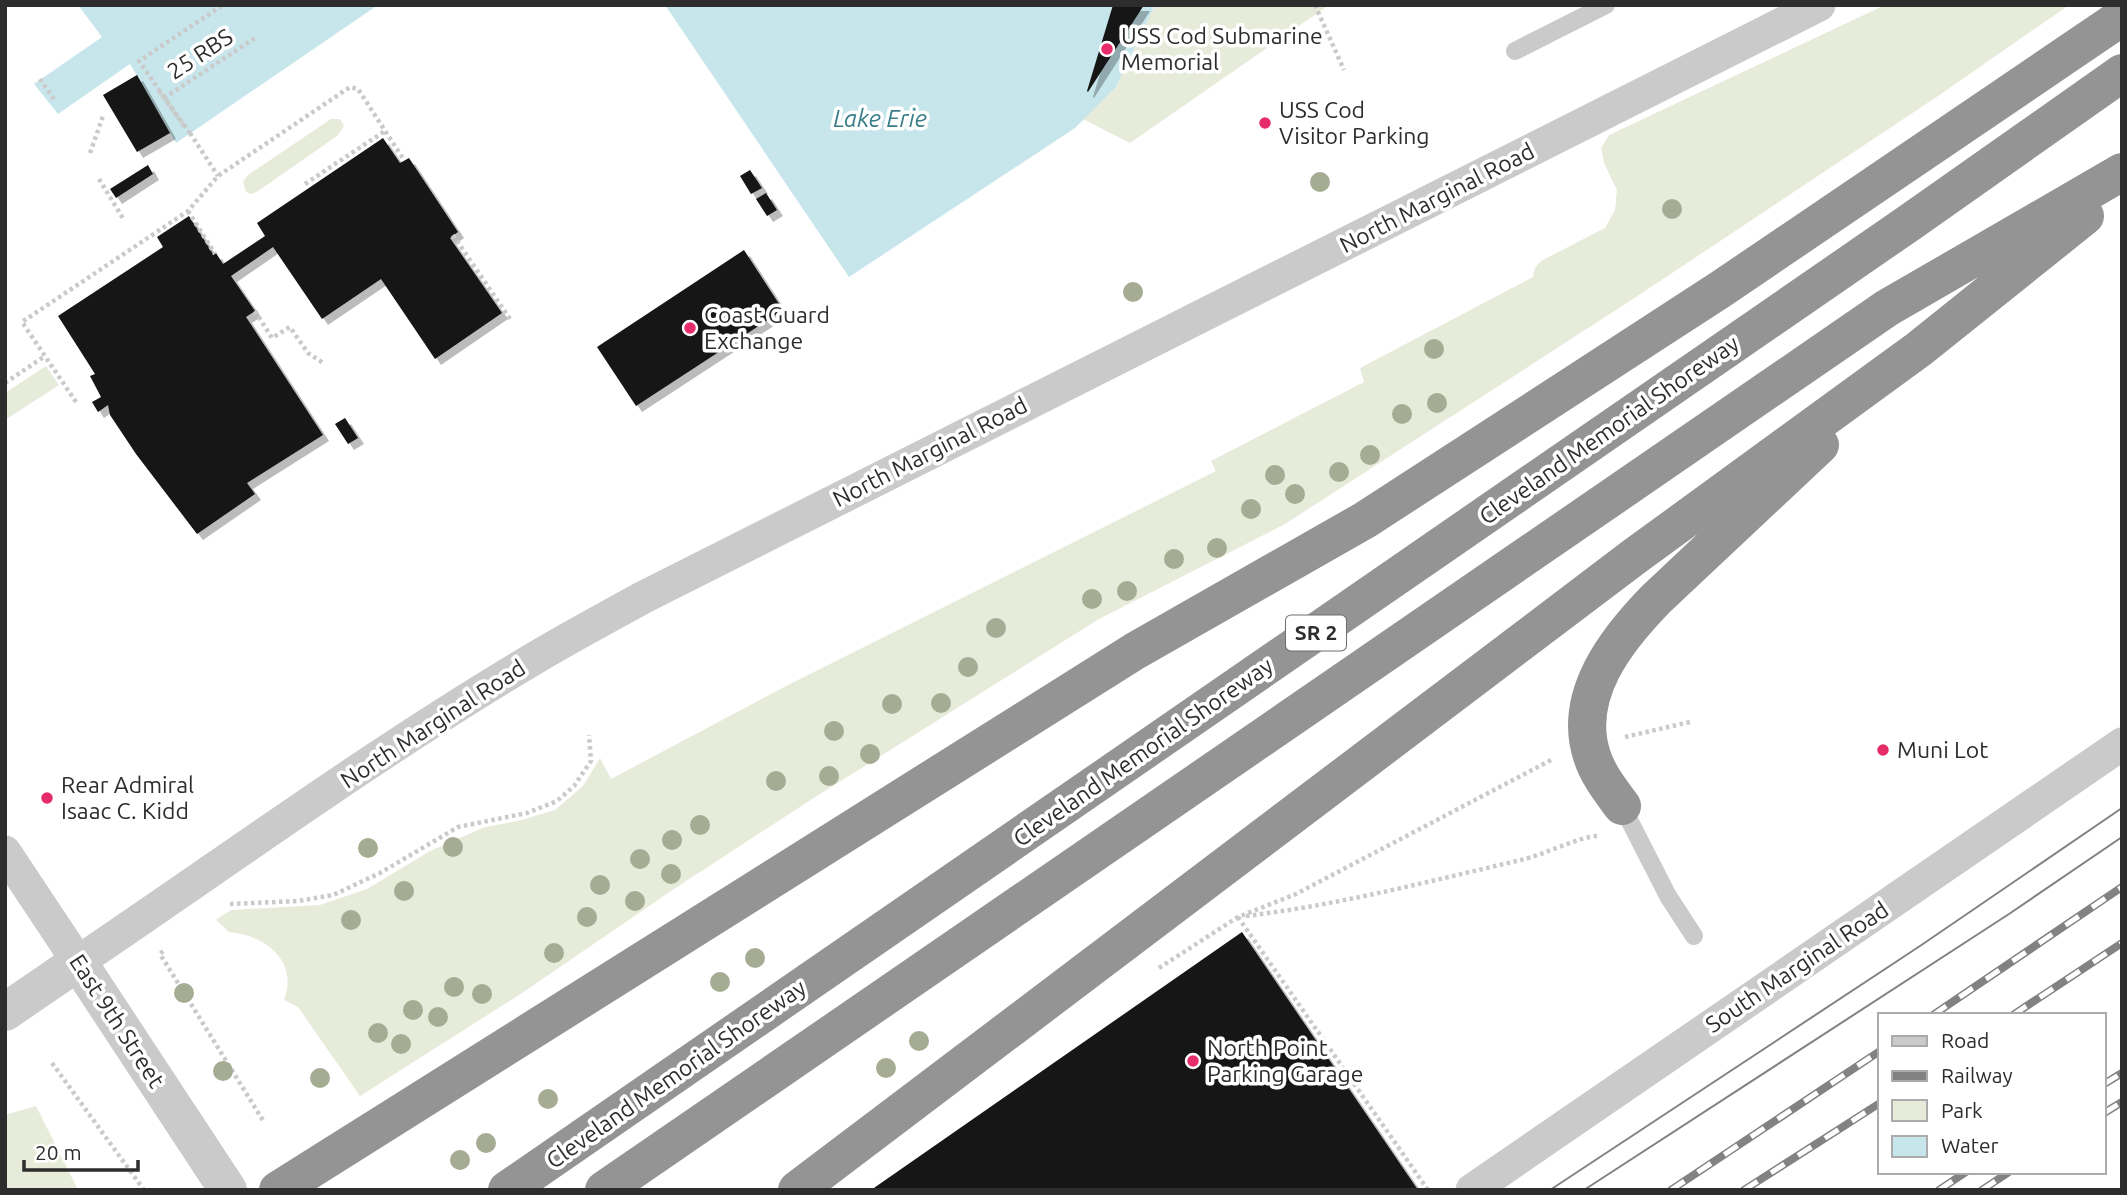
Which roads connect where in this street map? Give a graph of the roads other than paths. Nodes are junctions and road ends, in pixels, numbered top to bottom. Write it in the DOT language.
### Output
graph roads {
  1 [pos="1606,5"];
  2 [pos="1819,5"];
  3 [pos="2122,18"];
  4 [pos="1515,51"];
  5 [pos="2122,73"];
  6 [pos="2122,173"];
  7 [pos="2122,186"];
  8 [pos="1919,349"];
  9 [pos="2122,744"];
  10 [pos="1622,806"];
  11 [pos="5,852"];
  12 [pos="1694,936"];
  13 [pos="78,962"];
  14 [pos="5,1012"];
  15 [pos="228,1190"];
  16 [pos="278,1190"];
  17 [pos="507,1190"];
  18 [pos="604,1190"];
  19 [pos="797,1190"];
  20 [pos="1472,1190"];
  1 -- 4 [label="lane"];
  2 -- 13 [label="street, North Marginal Road"];
  3 -- 16 [label="highway"];
  5 -- 17 [label="highway, Cleveland Memorial Shoreway / SR 2"];
  6 -- 18 [label="highway, SR 2"];
  7 -- 8 [label="highway"];
  8 -- 10 [label="highway"];
  8 -- 19 [label="highway"];
  9 -- 20 [label="street, South Marginal Road"];
  10 -- 12 [label="lane"];
  11 -- 13 [label="street, East 9th Street"];
  13 -- 14 [label="street"];
  13 -- 15 [label="street, East 9th Street"];
}
